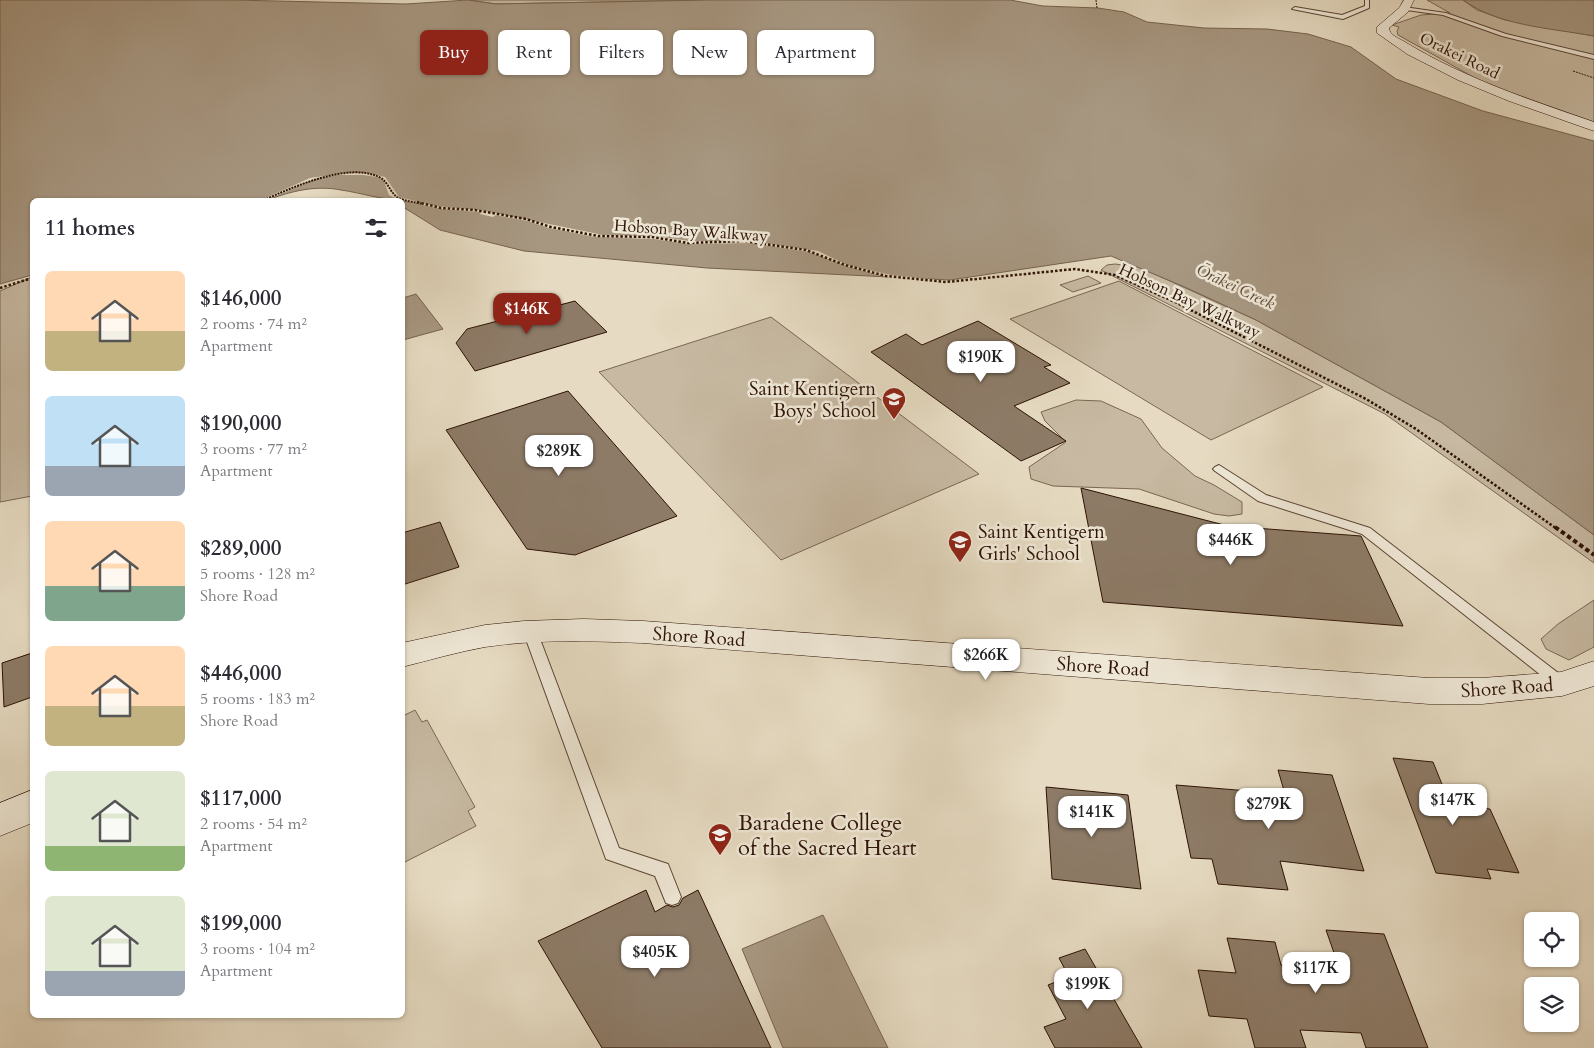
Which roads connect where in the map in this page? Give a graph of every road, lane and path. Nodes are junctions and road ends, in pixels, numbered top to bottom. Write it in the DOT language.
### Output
graph roads {
  1 [pos="1096,0"];
  2 [pos="1365,1"];
  3 [pos="1408,4"];
  4 [pos="1097,8"];
  5 [pos="1295,9"];
  6 [pos="1594,57"];
  7 [pos="1594,127"];
  8 [pos="269,198"];
  9 [pos="398,198"];
  10 [pos="405,200"];
  11 [pos="30,279"];
  12 [pos="0,288"];
  13 [pos="1219,469"];
  14 [pos="1594,555"];
  15 [pos="530,631"];
  16 [pos="405,654"];
  17 [pos="1594,673"];
  18 [pos="1562,684"];
  19 [pos="30,807"];
  20 [pos="0,820"];
  21 [pos="672,897"];
  1 -- 4 [label="path"];
  2 -- 5 [label="lane"];
  3 -- 6 [label="lane"];
  3 -- 7 [label="main road, Orakei Road"];
  8 -- 9 [label="path, Hobson Bay Walkway"];
  10 -- 14 [label="path, Hobson Bay Walkway"];
  11 -- 12 [label="path"];
  13 -- 18 [label="lane"];
  15 -- 16 [label="main road, Shore Road"];
  15 -- 18 [label="main road, Shore Road"];
  15 -- 21 [label="lane"];
  17 -- 18 [label="main road, Shore Road"];
  19 -- 20 [label="main road"];
}
